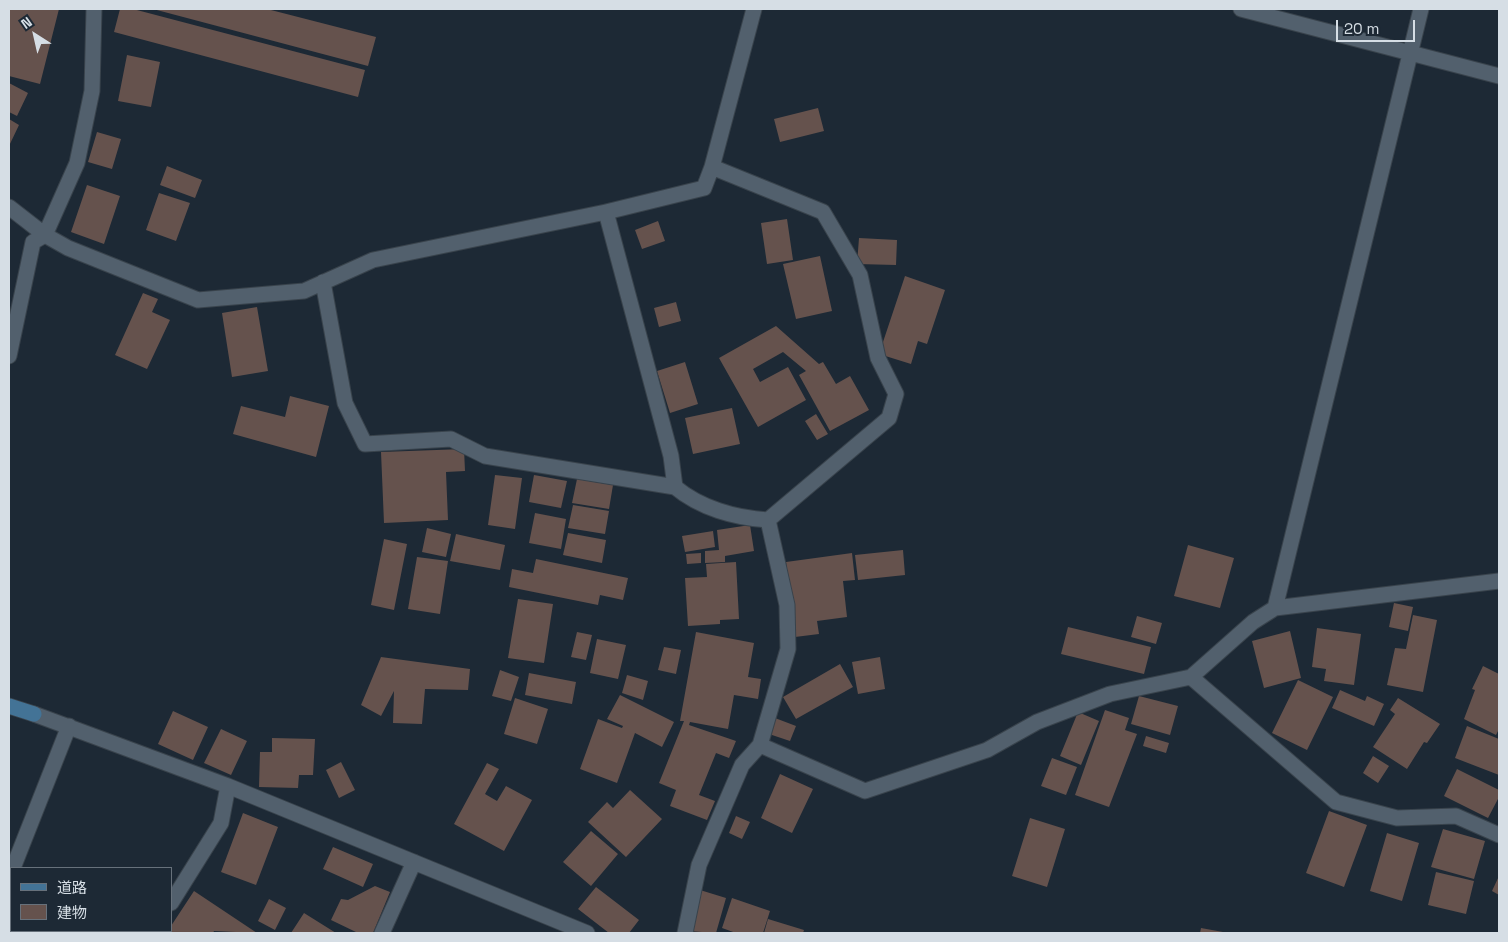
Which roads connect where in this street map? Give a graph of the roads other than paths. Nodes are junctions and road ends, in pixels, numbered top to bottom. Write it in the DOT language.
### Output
graph roads {
  1 [pos="94,9"];
  2 [pos="754,9"];
  3 [pos="1241,9"];
  4 [pos="1421,9"];
  5 [pos="1410,52"];
  6 [pos="1499,76"];
  7 [pos="712,167"];
  8 [pos="9,207"];
  9 [pos="606,212"];
  10 [pos="45,235"];
  11 [pos="323,282"];
  12 [pos="9,356"];
  13 [pos="675,487"];
  14 [pos="768,520"];
  15 [pos="1499,581"];
  16 [pos="1275,608"];
  17 [pos="1191,677"];
  18 [pos="9,706"];
  19 [pos="69,726"];
  20 [pos="760,745"];
  21 [pos="228,786"];
  22 [pos="1499,835"];
  23 [pos="414,862"];
  24 [pos="13,867"];
  25 [pos="172,901"];
  26 [pos="382,933"];
  27 [pos="587,933"];
  28 [pos="685,933"];
  1 -- 10 [label="street"];
  2 -- 7 [label="street"];
  3 -- 5 [label="street"];
  4 -- 5 [label="street"];
  5 -- 6 [label="street"];
  5 -- 16 [label="street"];
  7 -- 9 [label="street"];
  7 -- 14 [label="street"];
  8 -- 10 [label="street"];
  9 -- 11 [label="street"];
  9 -- 13 [label="street"];
  10 -- 11 [label="street"];
  10 -- 12 [label="street"];
  11 -- 13 [label="street"];
  13 -- 14 [label="street"];
  14 -- 20 [label="street"];
  15 -- 16 [label="street"];
  16 -- 17 [label="street"];
  17 -- 20 [label="street"];
  17 -- 22 [label="street"];
  18 -- 19 [label="street"];
  19 -- 21 [label="street"];
  19 -- 24 [label="street"];
  20 -- 28 [label="street"];
  21 -- 23 [label="street"];
  21 -- 25 [label="street"];
  23 -- 26 [label="street"];
  23 -- 27 [label="street"];
}
